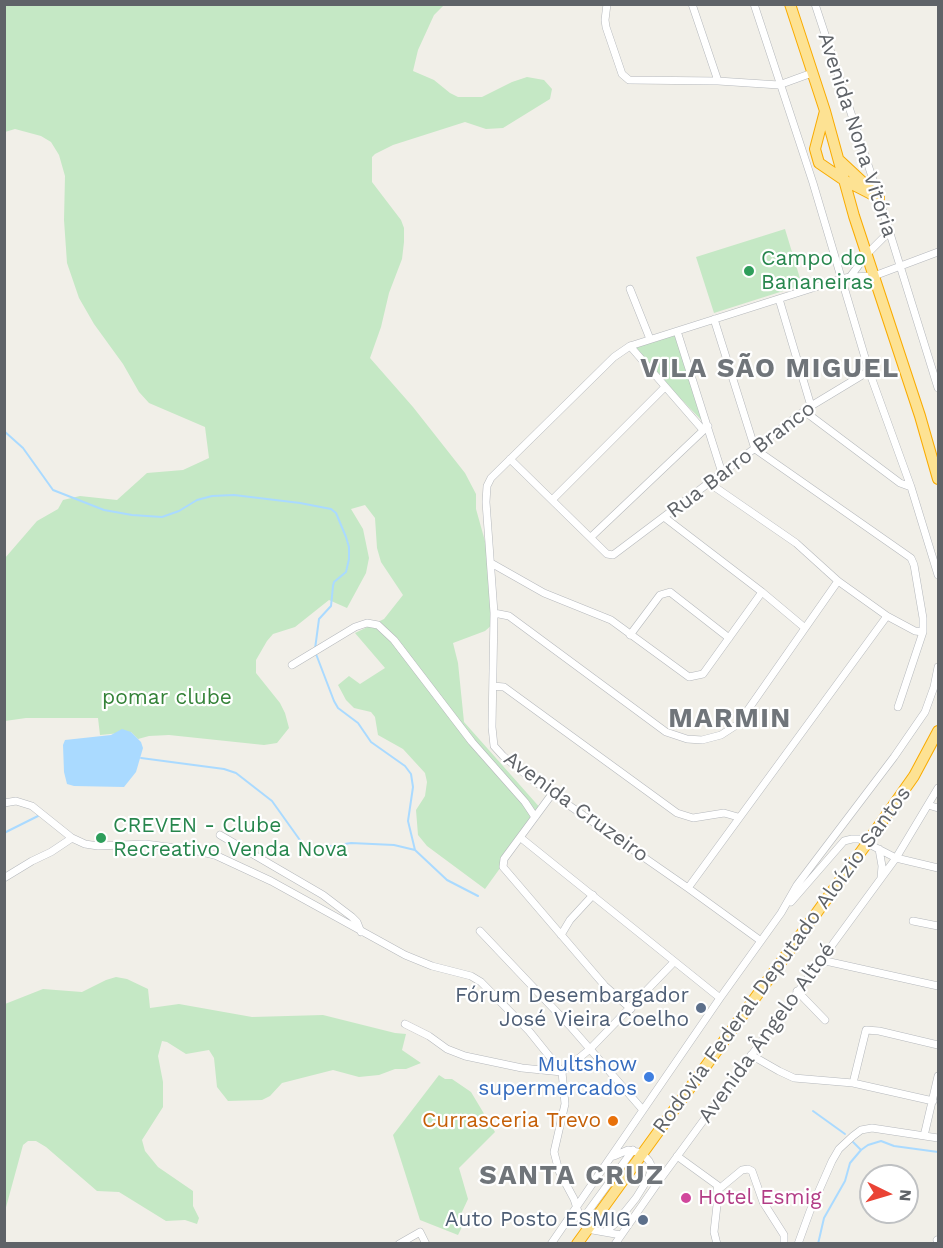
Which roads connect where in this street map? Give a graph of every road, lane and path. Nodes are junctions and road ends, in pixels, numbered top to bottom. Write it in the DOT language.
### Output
graph roads {
  1 [pos="607,4"];
  2 [pos="692,4"];
  3 [pos="754,4"];
  4 [pos="790,4"];
  5 [pos="815,4"];
  6 [pos="812,73"];
  7 [pos="718,81"];
  8 [pos="779,85"];
  9 [pos="825,111"];
  10 [pos="839,159"];
  11 [pos="844,180"];
  12 [pos="879,198"];
  13 [pos="889,232"];
  14 [pos="939,252"];
  15 [pos="867,254"];
  16 [pos="899,266"];
  17 [pos="874,276"];
  18 [pos="850,277"];
  19 [pos="841,279"];
  20 [pos="630,289"];
  21 [pos="779,299"];
  22 [pos="714,319"];
  23 [pos="677,331"];
  24 [pos="650,339"];
  25 [pos="630,346"];
  26 [pos="869,371"];
  27 [pos="665,387"];
  28 [pos="939,388"];
  29 [pos="811,406"];
  30 [pos="804,411"];
  31 [pos="705,428"];
  32 [pos="755,449"];
  33 [pos="510,459"];
  34 [pos="722,473"];
  35 [pos="939,479"];
  36 [pos="709,483"];
  37 [pos="911,488"];
  38 [pos="552,500"];
  39 [pos="664,517"];
  40 [pos="591,537"];
  41 [pos="491,562"];
  42 [pos="939,575"];
  43 [pos="838,581"];
  44 [pos="762,592"];
  45 [pos="494,614"];
  46 [pos="886,616"];
  47 [pos="805,628"];
  48 [pos="923,632"];
  49 [pos="630,635"];
  50 [pos="729,638"];
  51 [pos="292,665"];
  52 [pos="939,667"];
  53 [pos="493,686"];
  54 [pos="898,707"];
  55 [pos="939,731"];
  56 [pos="939,788"];
  57 [pos="552,794"];
  58 [pos="4,803"];
  59 [pos="928,805"];
  60 [pos="939,808"];
  61 [pos="535,817"];
  62 [pos="738,817"];
  63 [pos="220,835"];
  64 [pos="72,838"];
  65 [pos="521,838"];
  66 [pos="865,840"];
  67 [pos="905,843"];
  68 [pos="882,850"];
  69 [pos="896,858"];
  70 [pos="939,868"];
  71 [pos="4,878"];
  72 [pos="881,878"];
  73 [pos="688,888"];
  74 [pos="593,895"];
  75 [pos="781,913"];
  76 [pos="913,921"];
  77 [pos="939,926"];
  78 [pos="564,927"];
  79 [pos="555,928"];
  80 [pos="480,931"];
  81 [pos="361,932"];
  82 [pos="561,935"];
  83 [pos="760,941"];
  84 [pos="821,960"];
  85 [pos="674,962"];
  86 [pos="939,986"];
  87 [pos="797,991"];
  88 [pos="720,998"];
  89 [pos="631,1009"];
  90 [pos="825,1020"];
  91 [pos="405,1024"];
  92 [pos="939,1045"];
  93 [pos="590,1049"];
  94 [pos="752,1055"];
  95 [pos="562,1072"];
  96 [pos="939,1076"];
  97 [pos="853,1083"];
  98 [pos="933,1101"];
  99 [pos="642,1109"];
  100 [pos="924,1136"];
  101 [pos="939,1138"];
  102 [pos="638,1152"];
  103 [pos="677,1156"];
  104 [pos="612,1157"];
  105 [pos="652,1167"];
  106 [pos="658,1181"];
  107 [pos="718,1189"];
  108 [pos="577,1208"];
  109 [pos="584,1225"];
  110 [pos="606,1231"];
  111 [pos="621,1235"];
  112 [pos="399,1244"];
  113 [pos="426,1244"];
  114 [pos="551,1244"];
  115 [pos="577,1244"];
  116 [pos="615,1244"];
  117 [pos="717,1244"];
  118 [pos="784,1244"];
  119 [pos="798,1244"];
  1 -- 7 [label="street"];
  2 -- 7 [label="street"];
  3 -- 8 [label="street"];
  4 -- 6 [label="highway"];
  5 -- 12 [label="street, Avenida Nona Vitória"];
  6 -- 8 [label="street"];
  6 -- 9 [label="highway"];
  7 -- 8 [label="street"];
  8 -- 19 [label="street"];
  9 -- 10 [label="highway"];
  9 -- 11 [label="highway"];
  10 -- 11 [label="highway"];
  10 -- 12 [label="highway"];
  11 -- 12 [label="highway"];
  11 -- 15 [label="highway"];
  12 -- 13 [label="street, Avenida Nona Vitória"];
  13 -- 15 [label="street"];
  13 -- 16 [label="street, Avenida Nona Vitória"];
  14 -- 16 [label="street"];
  15 -- 17 [label="highway"];
  15 -- 18 [label="street"];
  16 -- 17 [label="street"];
  16 -- 28 [label="street, Avenida Nona Vitória"];
  17 -- 18 [label="street"];
  17 -- 35 [label="highway"];
  18 -- 19 [label="street"];
  19 -- 21 [label="street"];
  19 -- 26 [label="street"];
  20 -- 24 [label="street"];
  21 -- 22 [label="street"];
  21 -- 29 [label="street"];
  22 -- 23 [label="street"];
  22 -- 32 [label="street"];
  23 -- 24 [label="street"];
  23 -- 31 [label="street"];
  24 -- 25 [label="street"];
  25 -- 27 [label="street"];
  25 -- 33 [label="street"];
  26 -- 29 [label="street, Rua Barro Branco"];
  26 -- 37 [label="street"];
  27 -- 31 [label="street"];
  27 -- 38 [label="street"];
  29 -- 30 [label="street, Rua Barro Branco"];
  30 -- 32 [label="street, Rua Barro Branco"];
  30 -- 37 [label="street"];
  31 -- 34 [label="street"];
  31 -- 40 [label="street"];
  32 -- 34 [label="street, Rua Barro Branco"];
  32 -- 48 [label="street"];
  33 -- 38 [label="street"];
  33 -- 41 [label="street, Avenida Cruzeiro"];
  34 -- 36 [label="street, Rua Barro Branco"];
  36 -- 39 [label="street, Rua Barro Branco"];
  36 -- 43 [label="street"];
  37 -- 42 [label="street"];
  38 -- 40 [label="street"];
  39 -- 40 [label="street, Rua Barro Branco"];
  39 -- 44 [label="street"];
  41 -- 45 [label="street, Avenida Cruzeiro"];
  41 -- 49 [label="street"];
  43 -- 46 [label="street"];
  43 -- 47 [label="street"];
  44 -- 47 [label="street"];
  44 -- 50 [label="street"];
  45 -- 47 [label="street"];
  45 -- 53 [label="street, Avenida Cruzeiro"];
  46 -- 48 [label="street"];
  46 -- 62 [label="street"];
  48 -- 54 [label="street"];
  49 -- 50 [label="street"];
  49 -- 50 [label="street"];
  51 -- 61 [label="street"];
  52 -- 75 [label="street"];
  53 -- 57 [label="street, Avenida Cruzeiro"];
  53 -- 62 [label="street"];
  55 -- 66 [label="highway, Rodovia Federal Deputado Aloízio Santos"];
  56 -- 59 [label="street, Avenida Ângelo Altoé"];
  57 -- 61 [label="street"];
  57 -- 73 [label="street, Avenida Cruzeiro"];
  58 -- 64 [label="street"];
  59 -- 60 [label="street"];
  59 -- 67 [label="street, Avenida Ângelo Altoé"];
  61 -- 65 [label="street"];
  62 -- 73 [label="street"];
  63 -- 81 [label="street"];
  64 -- 71 [label="street"];
  64 -- 81 [label="street"];
  65 -- 74 [label="street"];
  65 -- 79 [label="street"];
  66 -- 68 [label="street"];
  66 -- 75 [label="street"];
  66 -- 102 [label="highway, Rodovia Federal Deputado Aloízio Santos"];
  67 -- 68 [label="street"];
  67 -- 69 [label="street, Avenida Ângelo Altoé"];
  68 -- 69 [label="street"];
  68 -- 72 [label="street"];
  69 -- 70 [label="street"];
  69 -- 72 [label="street, Avenida Ângelo Altoé"];
  72 -- 84 [label="street, Avenida Ângelo Altoé"];
  73 -- 83 [label="street, Avenida Cruzeiro"];
  74 -- 78 [label="street"];
  74 -- 85 [label="street"];
  75 -- 83 [label="street"];
  76 -- 77 [label="street"];
  78 -- 79 [label="street"];
  78 -- 82 [label="street"];
  79 -- 82 [label="street"];
  80 -- 93 [label="street"];
  81 -- 95 [label="street"];
  82 -- 89 [label="street"];
  83 -- 88 [label="street"];
  84 -- 86 [label="street"];
  84 -- 87 [label="street, Avenida Ângelo Altoé"];
  85 -- 88 [label="street"];
  85 -- 89 [label="street"];
  87 -- 90 [label="street"];
  87 -- 94 [label="street, Avenida Ângelo Altoé"];
  88 -- 99 [label="street"];
  89 -- 93 [label="street"];
  91 -- 95 [label="street"];
  92 -- 97 [label="street"];
  93 -- 95 [label="street"];
  93 -- 99 [label="street"];
  94 -- 97 [label="street"];
  94 -- 103 [label="street, Avenida Ângelo Altoé"];
  95 -- 108 [label="street"];
  96 -- 98 [label="street"];
  97 -- 98 [label="street"];
  98 -- 100 [label="street"];
  99 -- 104 [label="street"];
  100 -- 101 [label="street"];
  100 -- 119 [label="street"];
  102 -- 104 [label="street"];
  102 -- 105 [label="street"];
  102 -- 109 [label="highway, Rodovia Federal Deputado Aloízio Santos"];
  103 -- 106 [label="street, Avenida Ângelo Altoé"];
  103 -- 107 [label="street"];
  104 -- 108 [label="street"];
  105 -- 106 [label="street"];
  105 -- 110 [label="street"];
  106 -- 111 [label="street, Avenida Ângelo Altoé"];
  107 -- 117 [label="street"];
  107 -- 118 [label="street"];
  108 -- 109 [label="street"];
  108 -- 114 [label="street"];
  109 -- 110 [label="street"];
  109 -- 115 [label="highway, Rodovia Federal Deputado Aloízio Santos"];
  110 -- 111 [label="street"];
  111 -- 116 [label="street, Avenida Ângelo Altoé"];
  112 -- 113 [label="street"];
}
